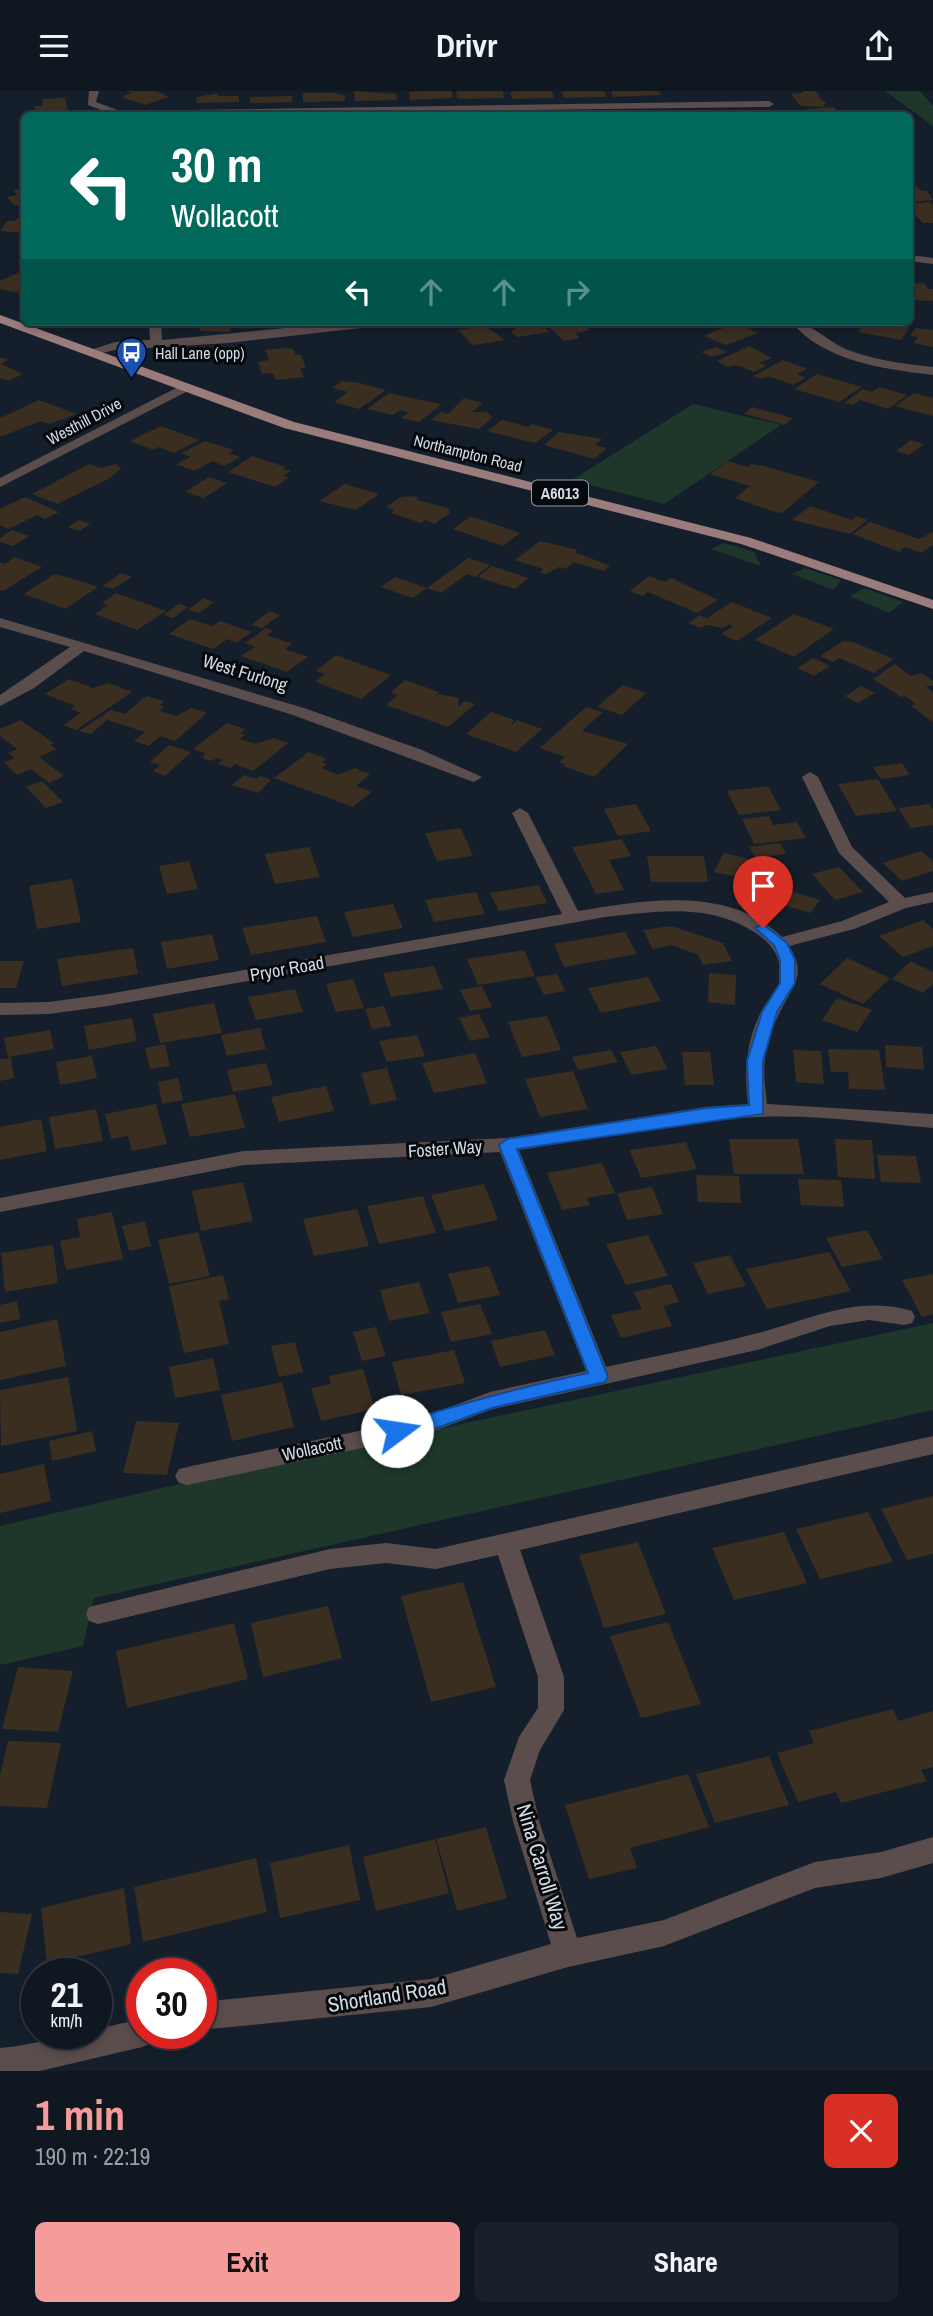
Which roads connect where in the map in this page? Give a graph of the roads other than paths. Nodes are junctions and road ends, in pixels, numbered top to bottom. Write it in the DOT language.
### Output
graph roads {
  1 [pos="94,91"];
  2 [pos="761,91"];
  3 [pos="769,104"];
  4 [pos="114,112"];
  5 [pos="249,112"];
  6 [pos="775,112"];
  7 [pos="913,258"];
  8 [pos="933,261"];
  9 [pos="0,319"];
  10 [pos="155,326"];
  11 [pos="343,326"];
  12 [pos="802,326"];
  13 [pos="156,344"];
  14 [pos="90,352"];
  15 [pos="933,371"];
  16 [pos="184,388"];
  17 [pos="0,483"];
  18 [pos="933,605"];
  19 [pos="0,622"];
  20 [pos="82,646"];
  21 [pos="0,701"];
  22 [pos="474,777"];
  23 [pos="810,777"];
  24 [pos="520,813"];
  25 [pos="933,897"];
  26 [pos="901,904"];
  27 [pos="573,919"];
  28 [pos="780,943"];
  29 [pos="0,1009"];
  30 [pos="758,1110"];
  31 [pos="933,1121"];
  32 [pos="507,1145"];
  33 [pos="0,1205"];
  34 [pos="904,1317"];
  35 [pos="599,1377"];
  36 [pos="933,1445"];
  37 [pos="187,1476"];
  38 [pos="506,1543"];
  39 [pos="98,1614"];
  40 [pos="933,1850"];
  41 [pos="568,1953"];
  42 [pos="217,2015"];
  43 [pos="126,2037"];
  44 [pos="0,2062"];
  1 -- 4 [label="street"];
  2 -- 3 [label="street"];
  3 -- 5 [label="street"];
  3 -- 6 [label="street"];
  7 -- 8 [label="street"];
  9 -- 14 [label="main road, Northampton Road / A6013"];
  10 -- 13 [label="street"];
  11 -- 13 [label="street"];
  12 -- 15 [label="street"];
  13 -- 14 [label="street"];
  14 -- 16 [label="main road, Northampton Road / A6013"];
  16 -- 17 [label="street, Westhill Drive"];
  16 -- 18 [label="main road, Northampton Road / A6013"];
  19 -- 20 [label="street, West Furlong"];
  20 -- 21 [label="street"];
  20 -- 22 [label="street, West Furlong"];
  23 -- 26 [label="street"];
  24 -- 27 [label="street"];
  25 -- 26 [label="street"];
  26 -- 28 [label="street"];
  27 -- 28 [label="street, Pryor Road"];
  27 -- 29 [label="street, Pryor Road"];
  28 -- 30 [label="street"];
  30 -- 31 [label="street, Foster Way"];
  30 -- 32 [label="street, Foster Way"];
  32 -- 33 [label="street, Foster Way"];
  32 -- 35 [label="street"];
  34 -- 35 [label="street, Wollacott"];
  35 -- 37 [label="street, Wollacott"];
  36 -- 38 [label="street"];
  38 -- 39 [label="street"];
  38 -- 41 [label="street, Nina Carroll Way"];
  40 -- 41 [label="street, Nina Carroll Way"];
  41 -- 42 [label="street, Shortland Road"];
  43 -- 44 [label="street"];
}
